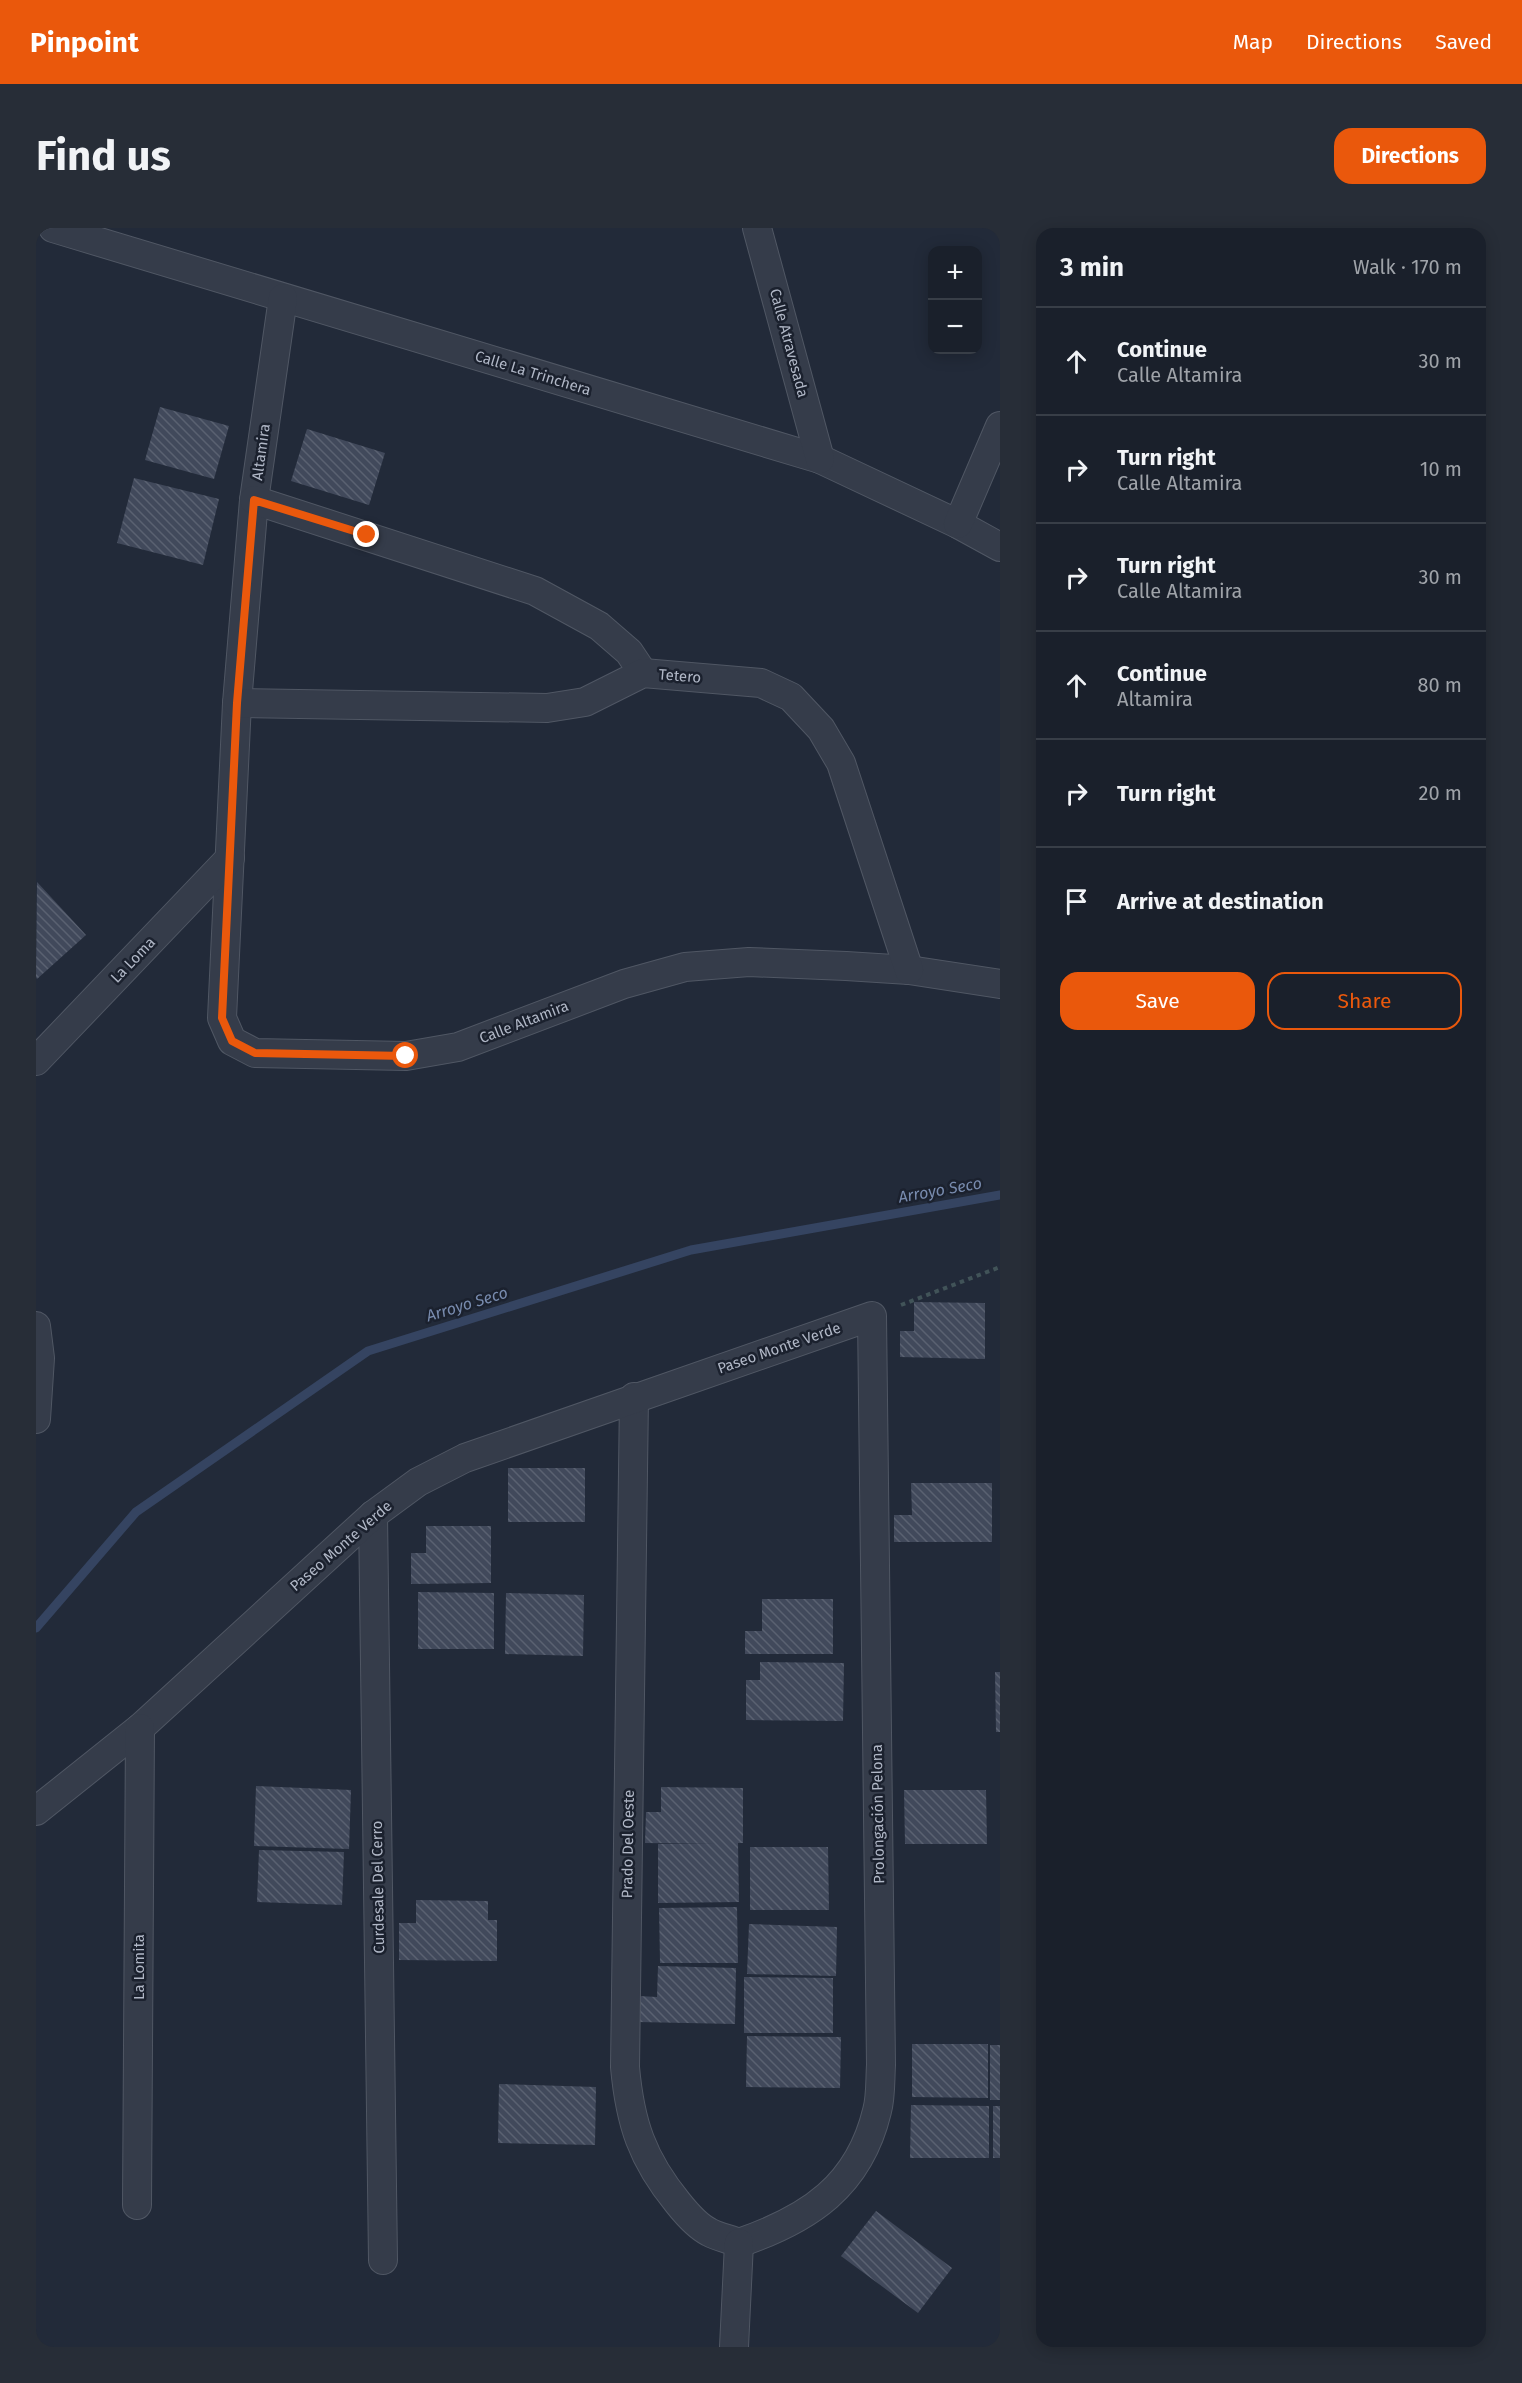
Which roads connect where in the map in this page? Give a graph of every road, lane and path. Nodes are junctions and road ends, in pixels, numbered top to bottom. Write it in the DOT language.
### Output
graph roads {
  1 [pos="53,228"];
  2 [pos="757,228"];
  3 [pos="283,298"];
  4 [pos="1000,426"];
  5 [pos="820,459"];
  6 [pos="254,500"];
  7 [pos="958,524"];
  8 [pos="1000,547"];
  9 [pos="643,673"];
  10 [pos="237,703"];
  11 [pos="230,858"];
  12 [pos="909,970"];
  13 [pos="1000,984"];
  14 [pos="36,1061"];
  15 [pos="1000,1267"];
  16 [pos="872,1316"];
  17 [pos="36,1326"];
  18 [pos="634,1397"];
  19 [pos="36,1419"];
  20 [pos="373,1515"];
  21 [pos="140,1728"];
  22 [pos="36,1810"];
  23 [pos="137,2205"];
  24 [pos="739,2243"];
  25 [pos="383,2260"];
  26 [pos="734,2347"];
  1 -- 3 [label="street, Calle La Trinchera"];
  2 -- 5 [label="street, Calle Atravesada"];
  3 -- 5 [label="street, Calle La Trinchera"];
  3 -- 6 [label="street, Altamira"];
  4 -- 7 [label="street"];
  5 -- 7 [label="street, Calle La Trinchera"];
  6 -- 9 [label="street"];
  6 -- 10 [label="street, Altamira"];
  7 -- 8 [label="street, Calle La Trinchera"];
  9 -- 10 [label="street, Tetero"];
  9 -- 12 [label="street, Tetero"];
  10 -- 11 [label="street, Altamira"];
  11 -- 12 [label="street, Calle Altamira"];
  11 -- 14 [label="street, La Loma"];
  12 -- 13 [label="street, Calle Altamira"];
  15 -- 16 [label="path"];
  16 -- 18 [label="street, Paseo Monte Verde"];
  16 -- 24 [label="street, Prolongación Pelona"];
  17 -- 19 [label="street"];
  18 -- 20 [label="street, Paseo Monte Verde"];
  18 -- 24 [label="street, Prado Del Oeste"];
  20 -- 21 [label="street, Paseo Monte Verde"];
  20 -- 25 [label="street, Curdesale Del Cerro"];
  21 -- 22 [label="street, Paseo Monte Verde"];
  21 -- 23 [label="street, La Lomita"];
  24 -- 26 [label="street"];
}
